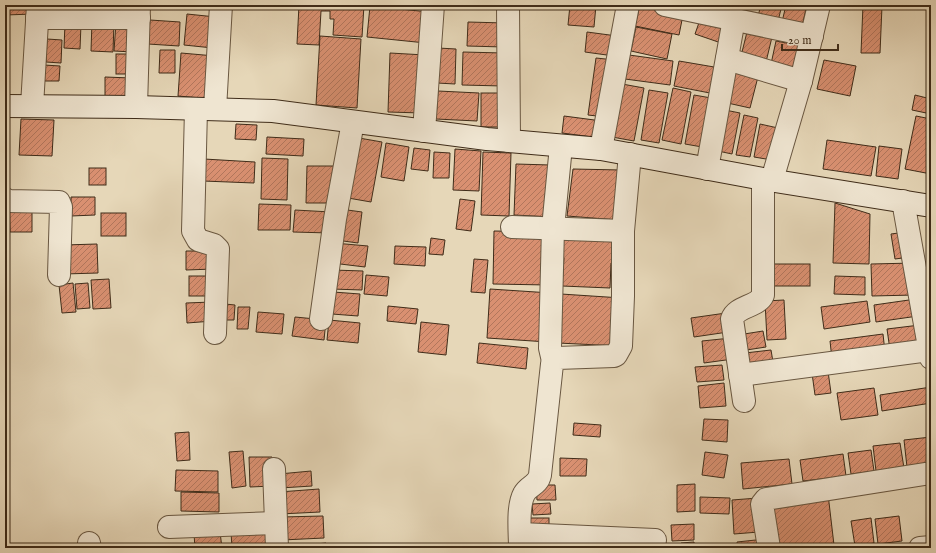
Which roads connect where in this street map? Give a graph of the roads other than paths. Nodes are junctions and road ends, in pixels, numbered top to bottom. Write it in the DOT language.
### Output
graph roads {
  1 [pos="221,5"];
  2 [pos="433,5"];
  3 [pos="508,5"];
  4 [pos="628,5"];
  5 [pos="665,5"];
  6 [pos="819,5"];
  7 [pos="38,11"];
  8 [pos="139,12"];
  9 [pos="734,19"];
  10 [pos="812,36"];
  11 [pos="727,59"];
  12 [pos="801,81"];
  13 [pos="5,106"];
  14 [pos="32,106"];
  15 [pos="136,107"];
  16 [pos="206,109"];
  17 [pos="353,122"];
  18 [pos="424,131"];
  19 [pos="509,141"];
  20 [pos="561,146"];
  21 [pos="601,149"];
  22 [pos="630,154"];
  23 [pos="707,169"];
  24 [pos="768,180"];
  25 [pos="5,199"];
  26 [pos="903,202"];
  27 [pos="931,206"];
  28 [pos="512,227"];
  29 [pos="553,228"];
  30 [pos="623,231"];
  31 [pos="59,275"];
  32 [pos="321,319"];
  33 [pos="215,333"];
  34 [pos="930,354"];
  35 [pos="553,361"];
  36 [pos="740,375"];
  37 [pos="744,401"];
  38 [pos="274,469"];
  39 [pos="931,473"];
  40 [pos="276,523"];
  41 [pos="169,527"];
  42 [pos="655,540"];
  43 [pos="520,541"];
  44 [pos="931,547"];
  45 [pos="278,548"];
  46 [pos="769,548"];
  47 [pos="920,548"];
  1 -- 16 [label="street"];
  2 -- 18 [label="street"];
  3 -- 19 [label="street"];
  4 -- 21 [label="street"];
  5 -- 9 [label="street"];
  6 -- 10 [label="street"];
  7 -- 8 [label="street"];
  7 -- 14 [label="street"];
  8 -- 15 [label="street"];
  9 -- 10 [label="street"];
  9 -- 11 [label="street"];
  10 -- 12 [label="street"];
  11 -- 12 [label="street"];
  11 -- 23 [label="street"];
  12 -- 24 [label="street"];
  13 -- 14 [label="street"];
  14 -- 15 [label="street"];
  15 -- 16 [label="street"];
  16 -- 17 [label="street"];
  16 -- 33 [label="street"];
  17 -- 18 [label="street"];
  17 -- 32 [label="street"];
  18 -- 19 [label="street"];
  19 -- 20 [label="street"];
  20 -- 21 [label="street"];
  20 -- 29 [label="street"];
  21 -- 22 [label="street"];
  22 -- 23 [label="street"];
  22 -- 30 [label="street"];
  23 -- 24 [label="street"];
  24 -- 26 [label="street"];
  24 -- 36 [label="street"];
  25 -- 31 [label="street"];
  26 -- 27 [label="street"];
  26 -- 34 [label="street"];
  28 -- 29 [label="street"];
  29 -- 30 [label="street"];
  29 -- 35 [label="street"];
  30 -- 35 [label="street"];
  34 -- 36 [label="street"];
  35 -- 43 [label="street"];
  36 -- 37 [label="street"];
  38 -- 40 [label="street"];
  39 -- 46 [label="street"];
  40 -- 41 [label="street"];
  40 -- 45 [label="street"];
  42 -- 43 [label="street"];
  44 -- 47 [label="street"];
}
